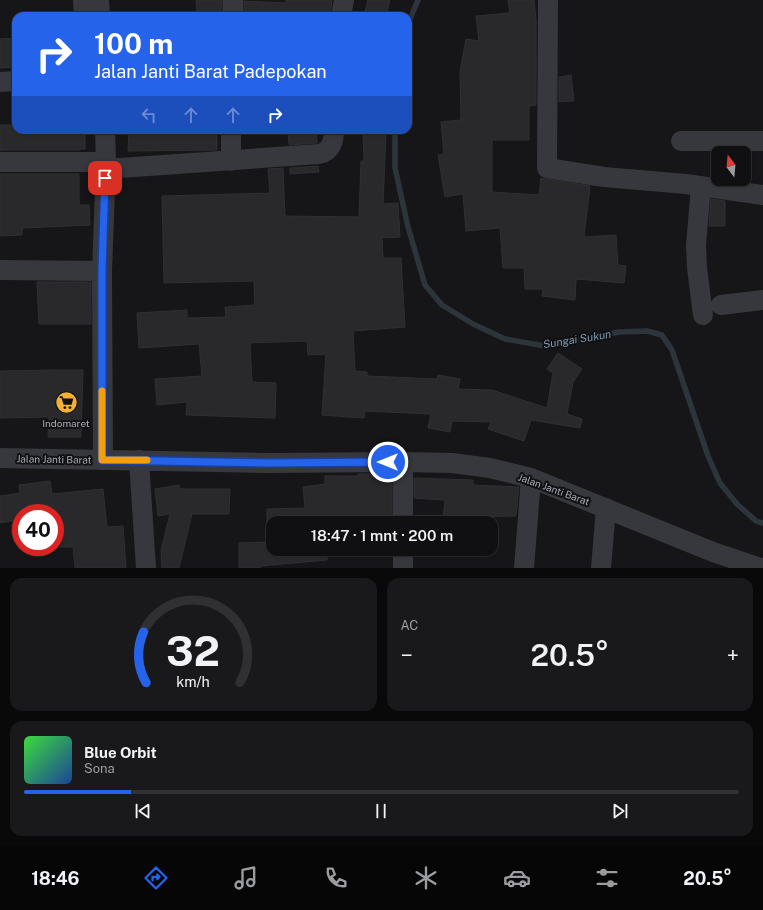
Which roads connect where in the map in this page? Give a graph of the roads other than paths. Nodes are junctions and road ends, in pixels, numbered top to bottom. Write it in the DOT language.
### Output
graph roads {
  1 [pos="83,0"];
  2 [pos="99,0"];
  3 [pos="233,0"];
  4 [pos="344,0"];
  5 [pos="548,0"];
  6 [pos="84,12"];
  7 [pos="100,12"];
  8 [pos="233,12"];
  9 [pos="342,12"];
  10 [pos="12,81"];
  11 [pos="0,82"];
  12 [pos="105,134"];
  13 [pos="231,134"];
  14 [pos="334,134"];
  15 [pos="681,141"];
  16 [pos="763,141"];
  17 [pos="231,161"];
  18 [pos="0,162"];
  19 [pos="106,165"];
  20 [pos="701,186"];
  21 [pos="763,194"];
  22 [pos="0,270"];
  23 [pos="102,271"];
  24 [pos="763,300"];
  25 [pos="721,305"];
  26 [pos="703,315"];
  27 [pos="0,458"];
  28 [pos="102,460"];
  29 [pos="139,460"];
  30 [pos="403,462"];
  31 [pos="531,478"];
  32 [pos="606,508"];
  33 [pos="403,516"];
  34 [pos="403,556"];
  35 [pos="146,568"];
  36 [pos="403,568"];
  37 [pos="524,568"];
  38 [pos="601,568"];
  39 [pos="761,568"];
  1 -- 6 [label="street"];
  2 -- 7 [label="street"];
  3 -- 8 [label="street"];
  4 -- 9 [label="street"];
  5 -- 20 [label="street"];
  10 -- 11 [label="street"];
  12 -- 19 [label="street"];
  13 -- 17 [label="street"];
  14 -- 17 [label="street"];
  15 -- 16 [label="street"];
  17 -- 19 [label="street"];
  18 -- 19 [label="street"];
  19 -- 23 [label="street"];
  20 -- 21 [label="street"];
  20 -- 26 [label="street"];
  22 -- 23 [label="street"];
  23 -- 28 [label="street"];
  24 -- 25 [label="street"];
  27 -- 28 [label="street, Jalan Janti Barat"];
  28 -- 29 [label="street, Jalan Janti Barat"];
  29 -- 30 [label="street, Jalan Janti Barat"];
  29 -- 35 [label="street"];
  30 -- 31 [label="street, Jalan Janti Barat"];
  30 -- 33 [label="street"];
  31 -- 32 [label="street, Jalan Janti Barat"];
  31 -- 37 [label="street"];
  32 -- 38 [label="street"];
  32 -- 39 [label="street, Jalan Janti Barat"];
  34 -- 36 [label="street"];
}
